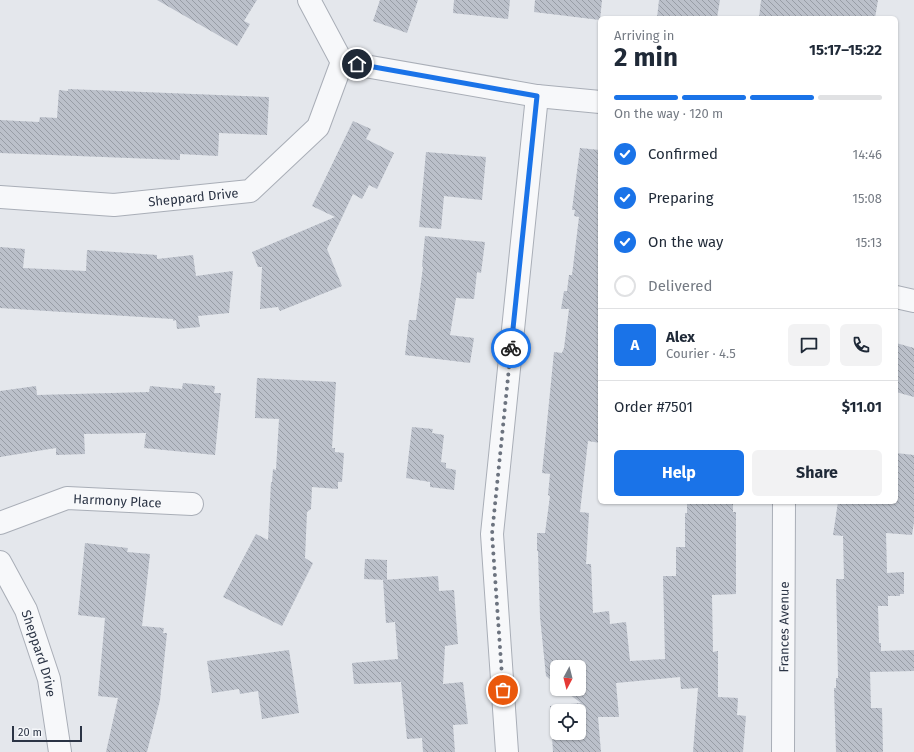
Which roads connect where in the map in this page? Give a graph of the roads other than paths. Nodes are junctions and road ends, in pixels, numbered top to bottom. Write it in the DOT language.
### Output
graph roads {
  1 [pos="310,0"];
  2 [pos="342,62"];
  3 [pos="537,96"];
  4 [pos="598,102"];
  5 [pos="0,197"];
  6 [pos="898,297"];
  7 [pos="914,301"];
  8 [pos="192,504"];
  9 [pos="784,504"];
  10 [pos="0,523"];
  11 [pos="0,562"];
  12 [pos="60,752"];
  13 [pos="508,752"];
  14 [pos="782,752"];
  1 -- 2 [label="street"];
  2 -- 3 [label="street"];
  2 -- 5 [label="street, Sheppard Drive"];
  3 -- 4 [label="street"];
  3 -- 13 [label="street"];
  6 -- 7 [label="street"];
  8 -- 10 [label="street, Harmony Place"];
  9 -- 14 [label="street, Frances Avenue"];
  11 -- 12 [label="street, Sheppard Drive"];
}
